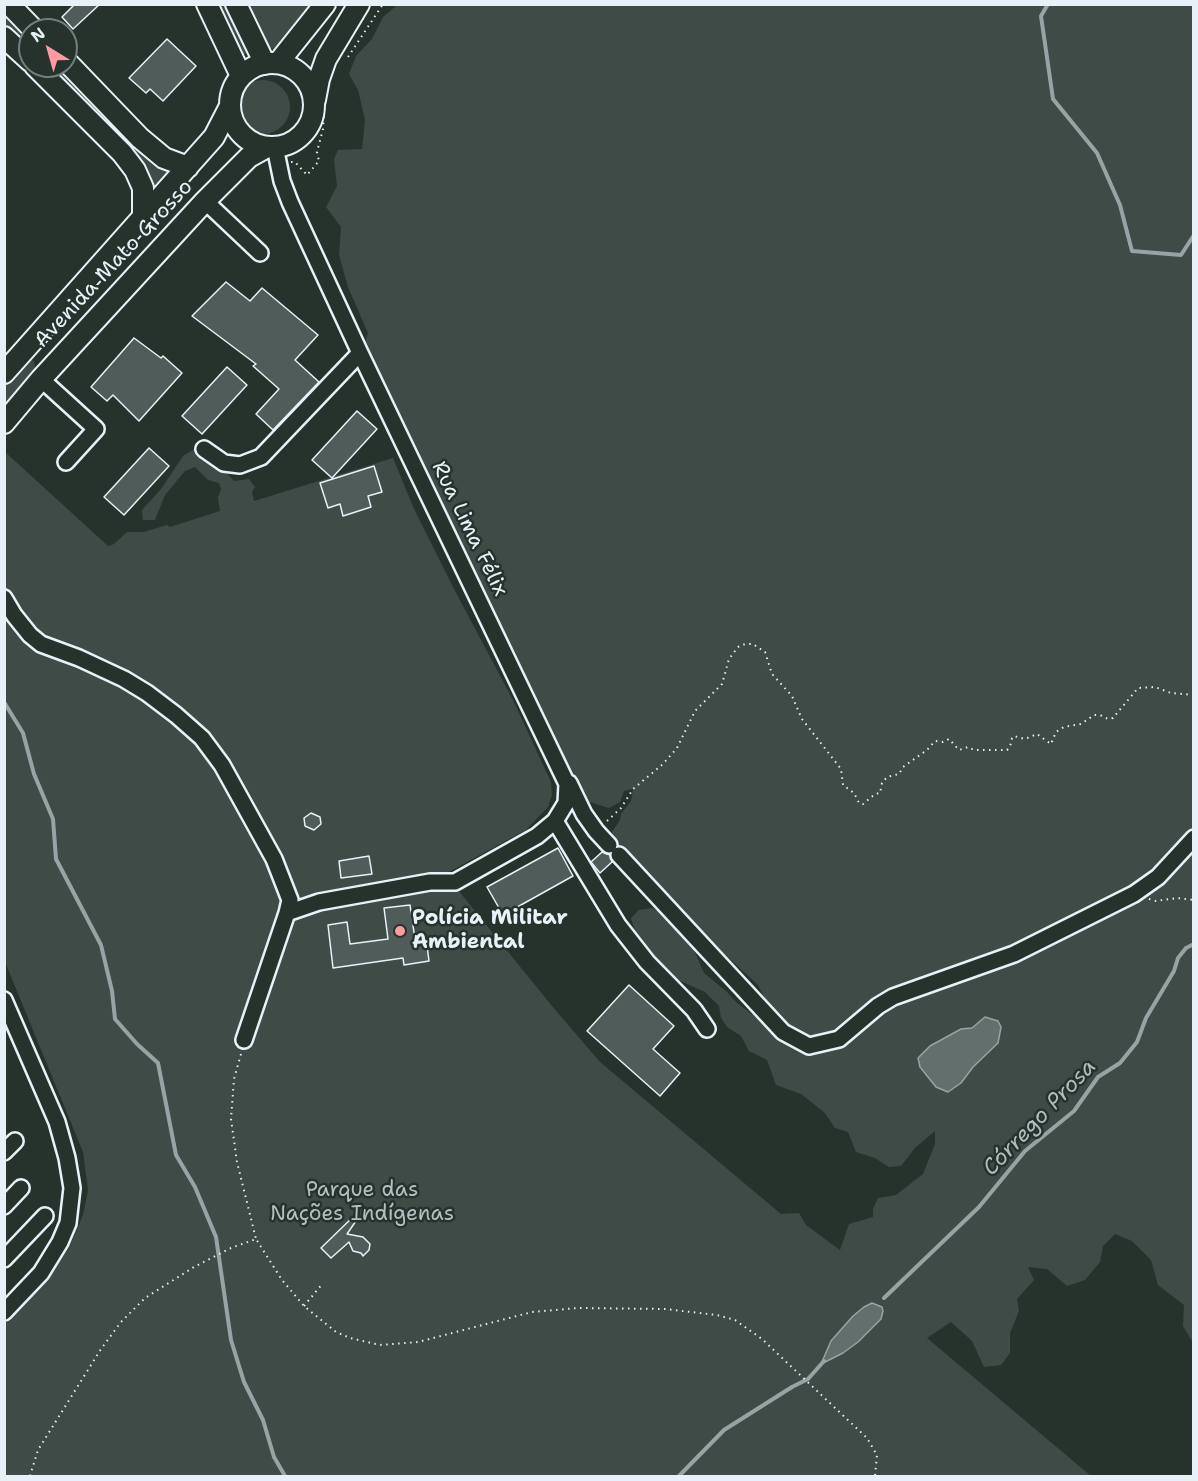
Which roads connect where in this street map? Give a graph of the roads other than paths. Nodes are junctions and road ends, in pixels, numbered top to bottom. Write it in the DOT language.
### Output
graph roads {
  1 [pos="9,4"];
  2 [pos="207,4"];
  3 [pos="236,4"];
  4 [pos="326,4"];
  5 [pos="360,4"];
  6 [pos="22,18"];
  7 [pos="4,37"];
  8 [pos="18,50"];
  9 [pos="271,63"];
  10 [pos="78,73"];
  11 [pos="241,76"];
  12 [pos="47,78"];
  13 [pos="230,106"];
  14 [pos="319,106"];
  15 [pos="271,147"];
  16 [pos="188,167"];
  17 [pos="205,201"];
  18 [pos="144,217"];
  19 [pos="260,253"];
  20 [pos="31,343"];
  21 [pos="360,353"];
  22 [pos="55,364"];
  23 [pos="4,373"];
  24 [pos="41,379"];
  25 [pos="4,423"];
  26 [pos="204,449"];
  27 [pos="66,462"];
  28 [pos="4,598"];
  29 [pos="565,775"];
  30 [pos="555,821"];
  31 [pos="1194,838"];
  32 [pos="287,913"];
  33 [pos="4,1000"];
  34 [pos="707,1029"];
  35 [pos="244,1040"];
  36 [pos="21,1188"];
  37 [pos="4,1206"];
  38 [pos="45,1216"];
  39 [pos="4,1259"];
  40 [pos="4,1311"];
  1 -- 6 [label="main road"];
  2 -- 11 [label="main road"];
  3 -- 9 [label="main road"];
  4 -- 9 [label="main road"];
  5 -- 14 [label="main road"];
  7 -- 8 [label="main road"];
  9 -- 11 [label="main road"];
  9 -- 14 [label="main road"];
  10 -- 16 [label="main road"];
  11 -- 13 [label="main road"];
  12 -- 18 [label="main road"];
  13 -- 15 [label="main road"];
  13 -- 16 [label="main road, Avenida Mato Grosso"];
  14 -- 15 [label="main road"];
  15 -- 17 [label="main road, Avenida Mato Grosso"];
  15 -- 21 [label="street, Rua Lima Félix"];
  16 -- 18 [label="main road, Avenida Mato Grosso"];
  17 -- 19 [label="street"];
  17 -- 22 [label="main road, Avenida Mato Grosso"];
  18 -- 20 [label="main road, Avenida Mato Grosso"];
  20 -- 22 [label="main road"];
  20 -- 23 [label="main road, Avenida Mato Grosso"];
  21 -- 26 [label="street"];
  21 -- 29 [label="street, Rua Lima Félix"];
  22 -- 24 [label="main road, Avenida Mato Grosso"];
  24 -- 25 [label="main road, Avenida Mato Grosso"];
  24 -- 27 [label="street"];
  28 -- 32 [label="street"];
  29 -- 30 [label="street, Rua Lima Félix"];
  29 -- 31 [label="street"];
  30 -- 32 [label="street, Rua Lima Félix"];
  30 -- 34 [label="street"];
  32 -- 35 [label="street"];
  33 -- 40 [label="street"];
  36 -- 37 [label="street"];
  38 -- 39 [label="street"];
}
